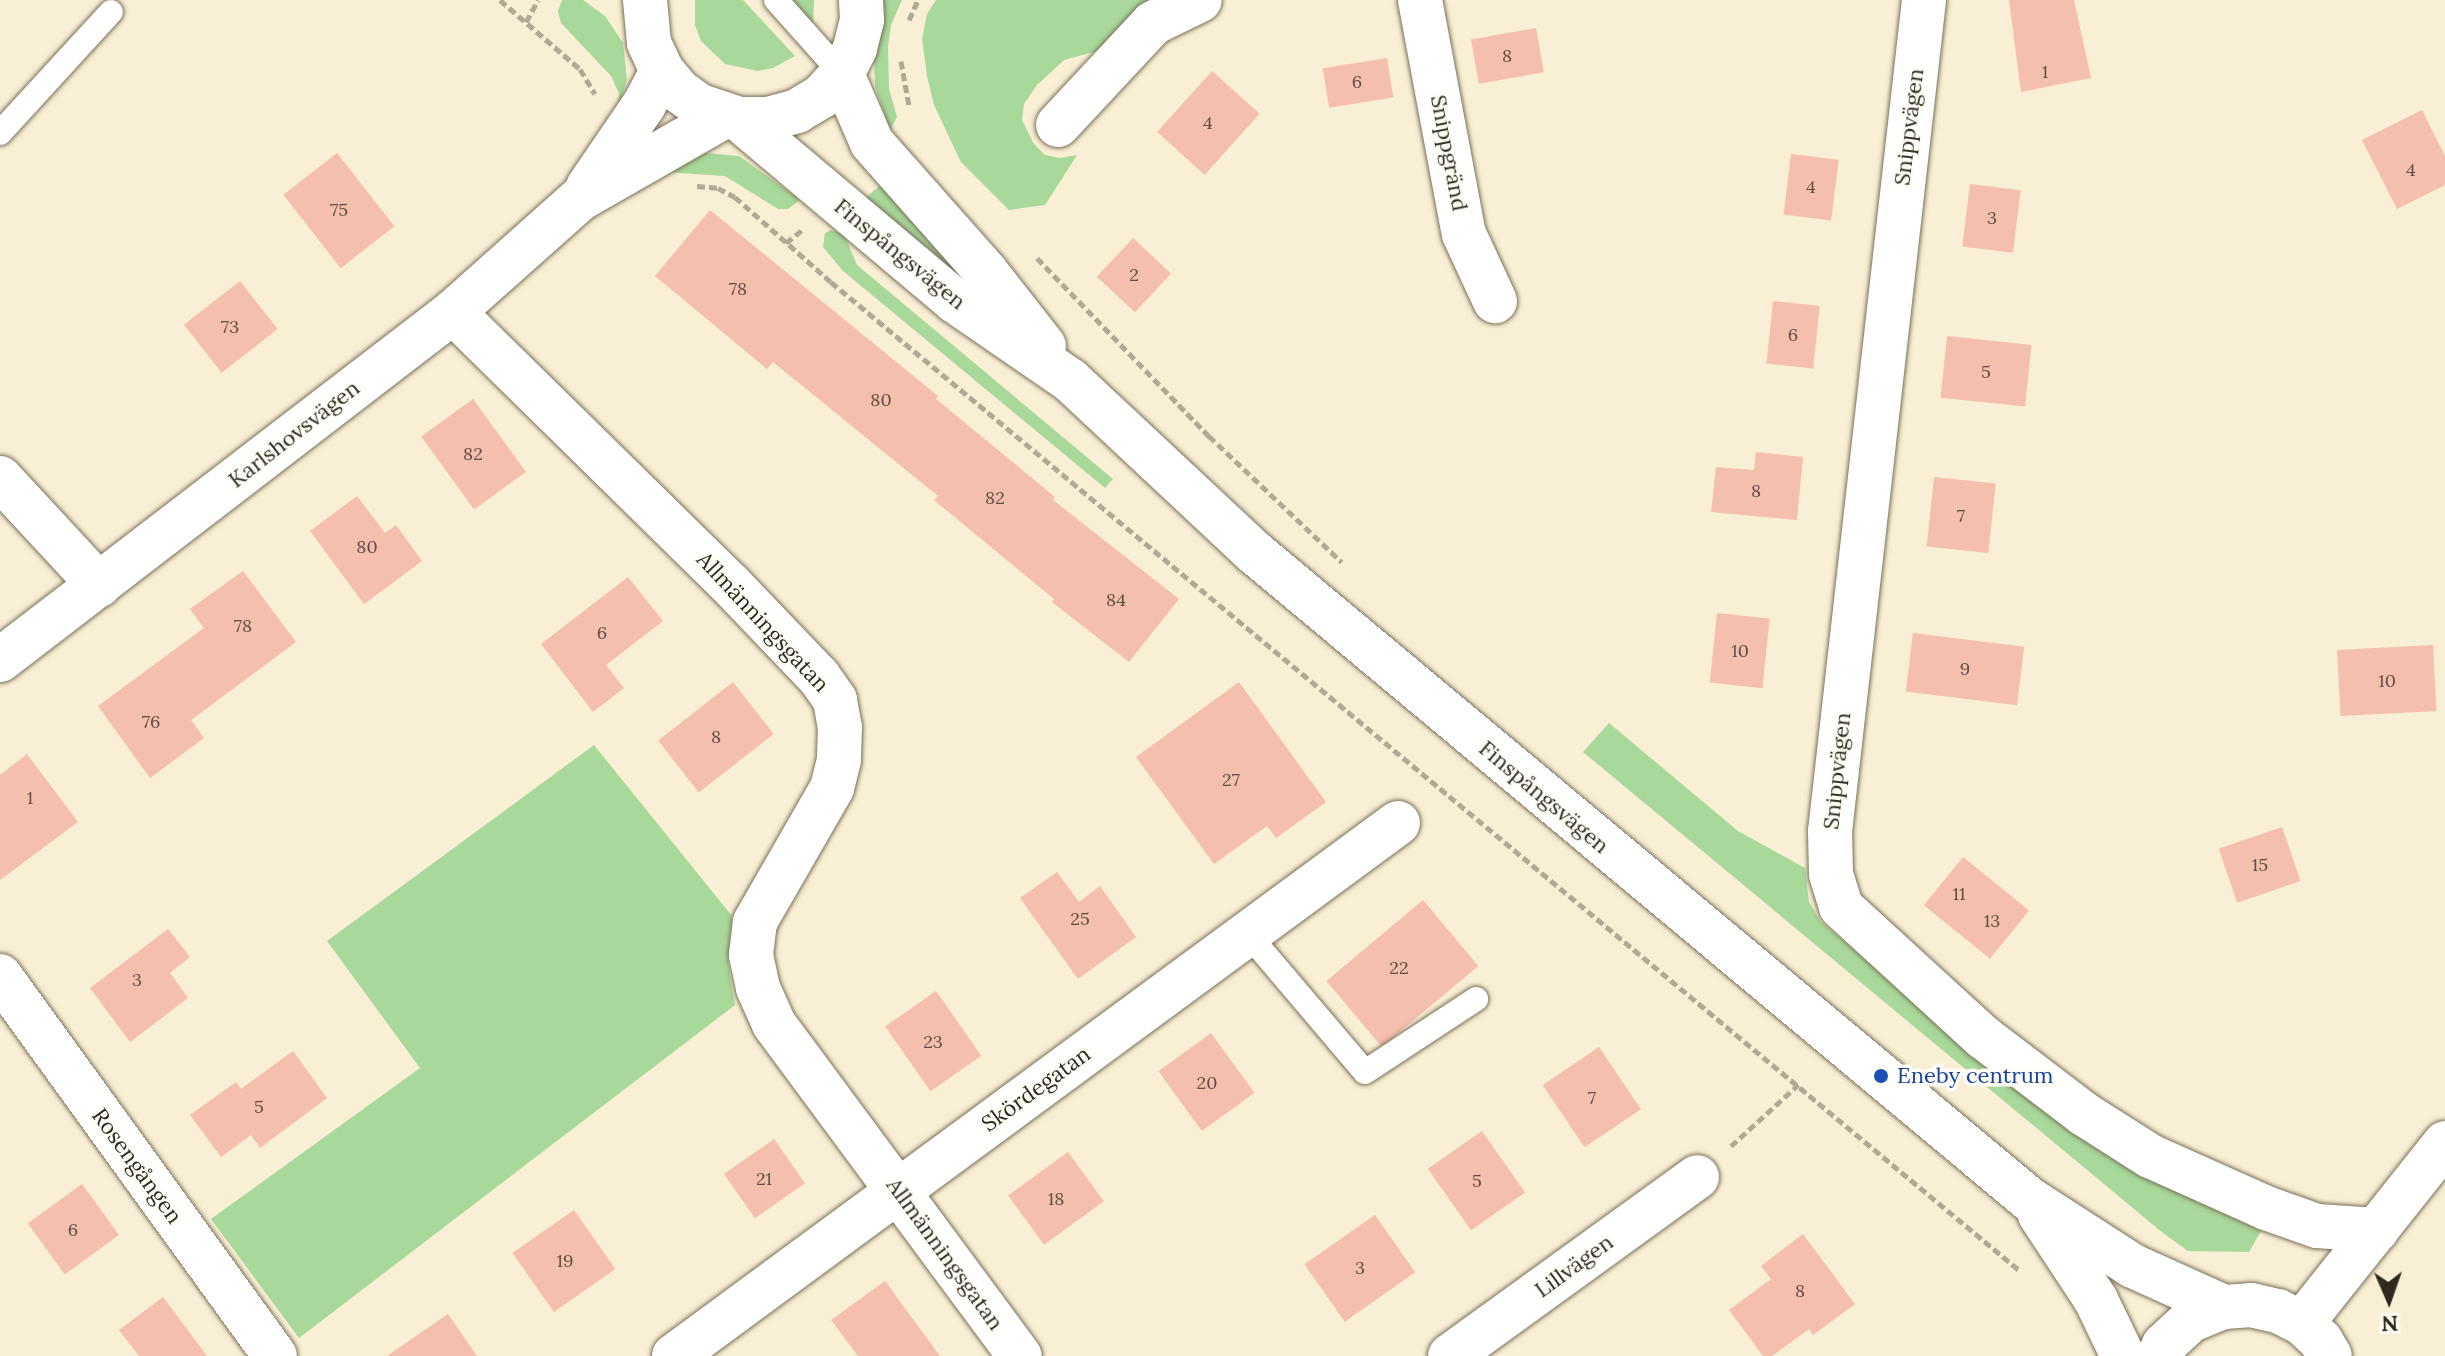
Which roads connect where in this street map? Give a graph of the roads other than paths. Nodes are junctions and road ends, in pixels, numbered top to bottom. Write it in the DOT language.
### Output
graph roads {
  1 [pos="609,0"];
  2 [pos="645,0"];
  3 [pos="776,0"];
  4 [pos="861,0"];
  5 [pos="1200,0"];
  6 [pos="1420,0"];
  7 [pos="1924,0"];
  8 [pos="111,12"];
  9 [pos="655,57"];
  10 [pos="842,74"];
  11 [pos="732,118"];
  12 [pos="1058,125"];
  13 [pos="0,133"];
  14 [pos="628,154"];
  15 [pos="1495,301"];
  16 [pos="453,312"];
  17 [pos="1070,380"];
  18 [pos="0,478"];
  19 [pos="99,585"];
  20 [pos="0,660"];
  21 [pos="1398,823"];
  22 [pos="1247,933"];
  23 [pos="0,976"];
  24 [pos="1476,999"];
  25 [pos="2445,1143"];
  26 [pos="1697,1177"];
  27 [pos="899,1191"];
  28 [pos="2029,1199"];
  29 [pos="2377,1230"];
  30 [pos="2224,1307"];
  31 [pos="2302,1323"];
  32 [pos="275,1356"];
  33 [pos="674,1356"];
  34 [pos="1020,1356"];
  35 [pos="1450,1356"];
  36 [pos="2123,1356"];
  37 [pos="2159,1356"];
  38 [pos="2330,1356"];
  1 -- 9 [label="street, Finspångsvägen"];
  2 -- 9 [label="street"];
  3 -- 10 [label="lane"];
  4 -- 10 [label="street"];
  5 -- 12 [label="street"];
  6 -- 15 [label="street, Snippgränd"];
  7 -- 29 [label="street, Snippvägen"];
  8 -- 13 [label="lane"];
  9 -- 11 [label="street, Finspångsvägen"];
  9 -- 14 [label="street, Karlshovsvägen"];
  10 -- 11 [label="street"];
  10 -- 17 [label="street, Finspångsvägen"];
  11 -- 14 [label="street, Karlshovsvägen"];
  11 -- 17 [label="street, Finspångsvägen"];
  14 -- 16 [label="street, Karlshovsvägen"];
  16 -- 19 [label="street, Karlshovsvägen"];
  16 -- 27 [label="street, Allmänningsgatan"];
  17 -- 28 [label="street, Finspångsvägen"];
  18 -- 19 [label="street"];
  19 -- 20 [label="street, Karlshovsvägen"];
  21 -- 22 [label="street, Skördegatan"];
  22 -- 24 [label="lane"];
  22 -- 27 [label="street, Skördegatan"];
  23 -- 32 [label="street, Rosengången"];
  25 -- 29 [label="street"];
  26 -- 35 [label="street, Lillvägen"];
  27 -- 33 [label="street, Skördegatan"];
  27 -- 34 [label="street, Allmänningsgatan"];
  28 -- 30 [label="street, Finspångsvägen"];
  28 -- 36 [label="street, Finspångsvägen"];
  29 -- 31 [label="street"];
  30 -- 31 [label="street"];
  30 -- 37 [label="street"];
  31 -- 38 [label="street"];
}
